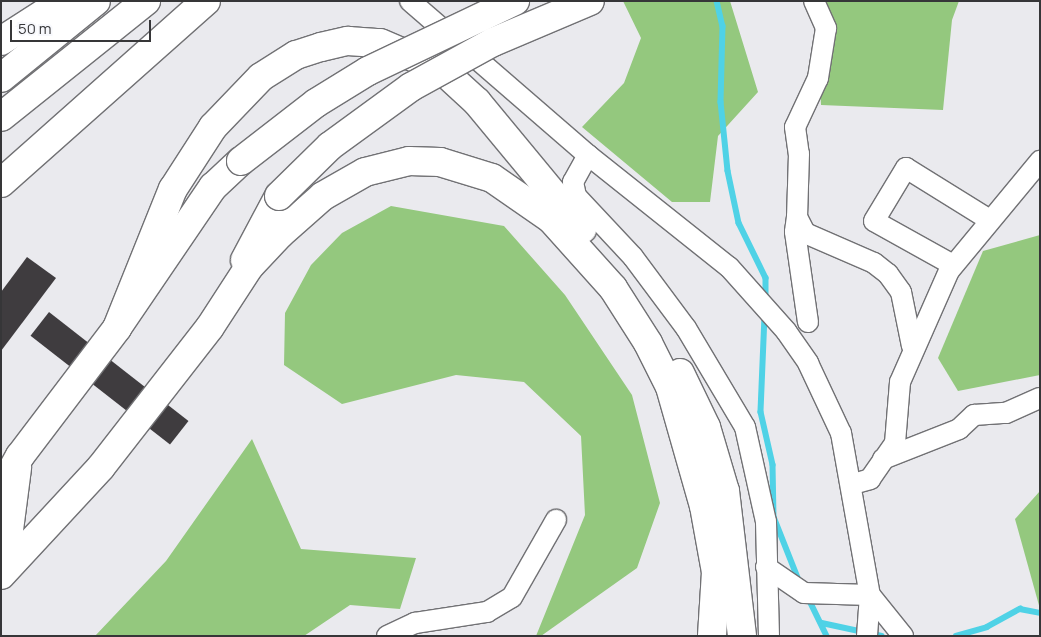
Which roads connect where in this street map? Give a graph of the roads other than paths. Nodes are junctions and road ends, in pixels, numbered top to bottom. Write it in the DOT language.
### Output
graph roads {
  1 [pos="63,1"];
  2 [pos="96,1"];
  3 [pos="146,1"];
  4 [pos="206,1"];
  5 [pos="410,1"];
  6 [pos="515,1"];
  7 [pos="590,1"];
  8 [pos="814,1"];
  9 [pos="1,41"];
  10 [pos="1,78"];
  11 [pos="1,117"];
  12 [pos="588,155"];
  13 [pos="1040,161"];
  14 [pos="1,183"];
  15 [pos="797,217"];
  16 [pos="990,220"];
  17 [pos="953,265"];
  18 [pos="237,283"];
  19 [pos="808,322"];
  20 [pos="117,328"];
  21 [pos="912,346"];
  22 [pos="1040,398"];
  23 [pos="20,456"];
  24 [pos="883,460"];
  25 [pos="101,467"];
  26 [pos="853,484"];
  27 [pos="1,490"];
  28 [pos="556,520"];
  29 [pos="1,544"];
  30 [pos="766,567"];
  31 [pos="1,575"];
  32 [pos="1,587"];
  33 [pos="870,596"];
  34 [pos="715,628"];
  35 [pos="387,636"];
  36 [pos="742,636"];
  37 [pos="769,636"];
  38 [pos="868,636"];
  39 [pos="903,636"];
  1 -- 9 [label="highway"];
  2 -- 10 [label="highway"];
  3 -- 11 [label="highway"];
  4 -- 14 [label="highway"];
  5 -- 12 [label="street"];
  6 -- 20 [label="highway, bridge"];
  7 -- 18 [label="highway, bridge"];
  8 -- 15 [label="street"];
  12 -- 26 [label="street"];
  12 -- 30 [label="street"];
  13 -- 16 [label="street"];
  15 -- 19 [label="street"];
  15 -- 21 [label="street"];
  16 -- 17 [label="street"];
  16 -- 17 [label="street"];
  17 -- 21 [label="street"];
  18 -- 25 [label="highway"];
  18 -- 34 [label="highway"];
  20 -- 23 [label="highway"];
  20 -- 36 [label="highway"];
  21 -- 24 [label="street"];
  22 -- 24 [label="street"];
  23 -- 27 [label="highway"];
  23 -- 29 [label="highway"];
  24 -- 26 [label="street"];
  25 -- 31 [label="highway"];
  25 -- 32 [label="highway"];
  26 -- 33 [label="street"];
  28 -- 35 [label="street"];
  30 -- 33 [label="street"];
  30 -- 37 [label="street"];
  33 -- 38 [label="street"];
  33 -- 39 [label="street"];
}
